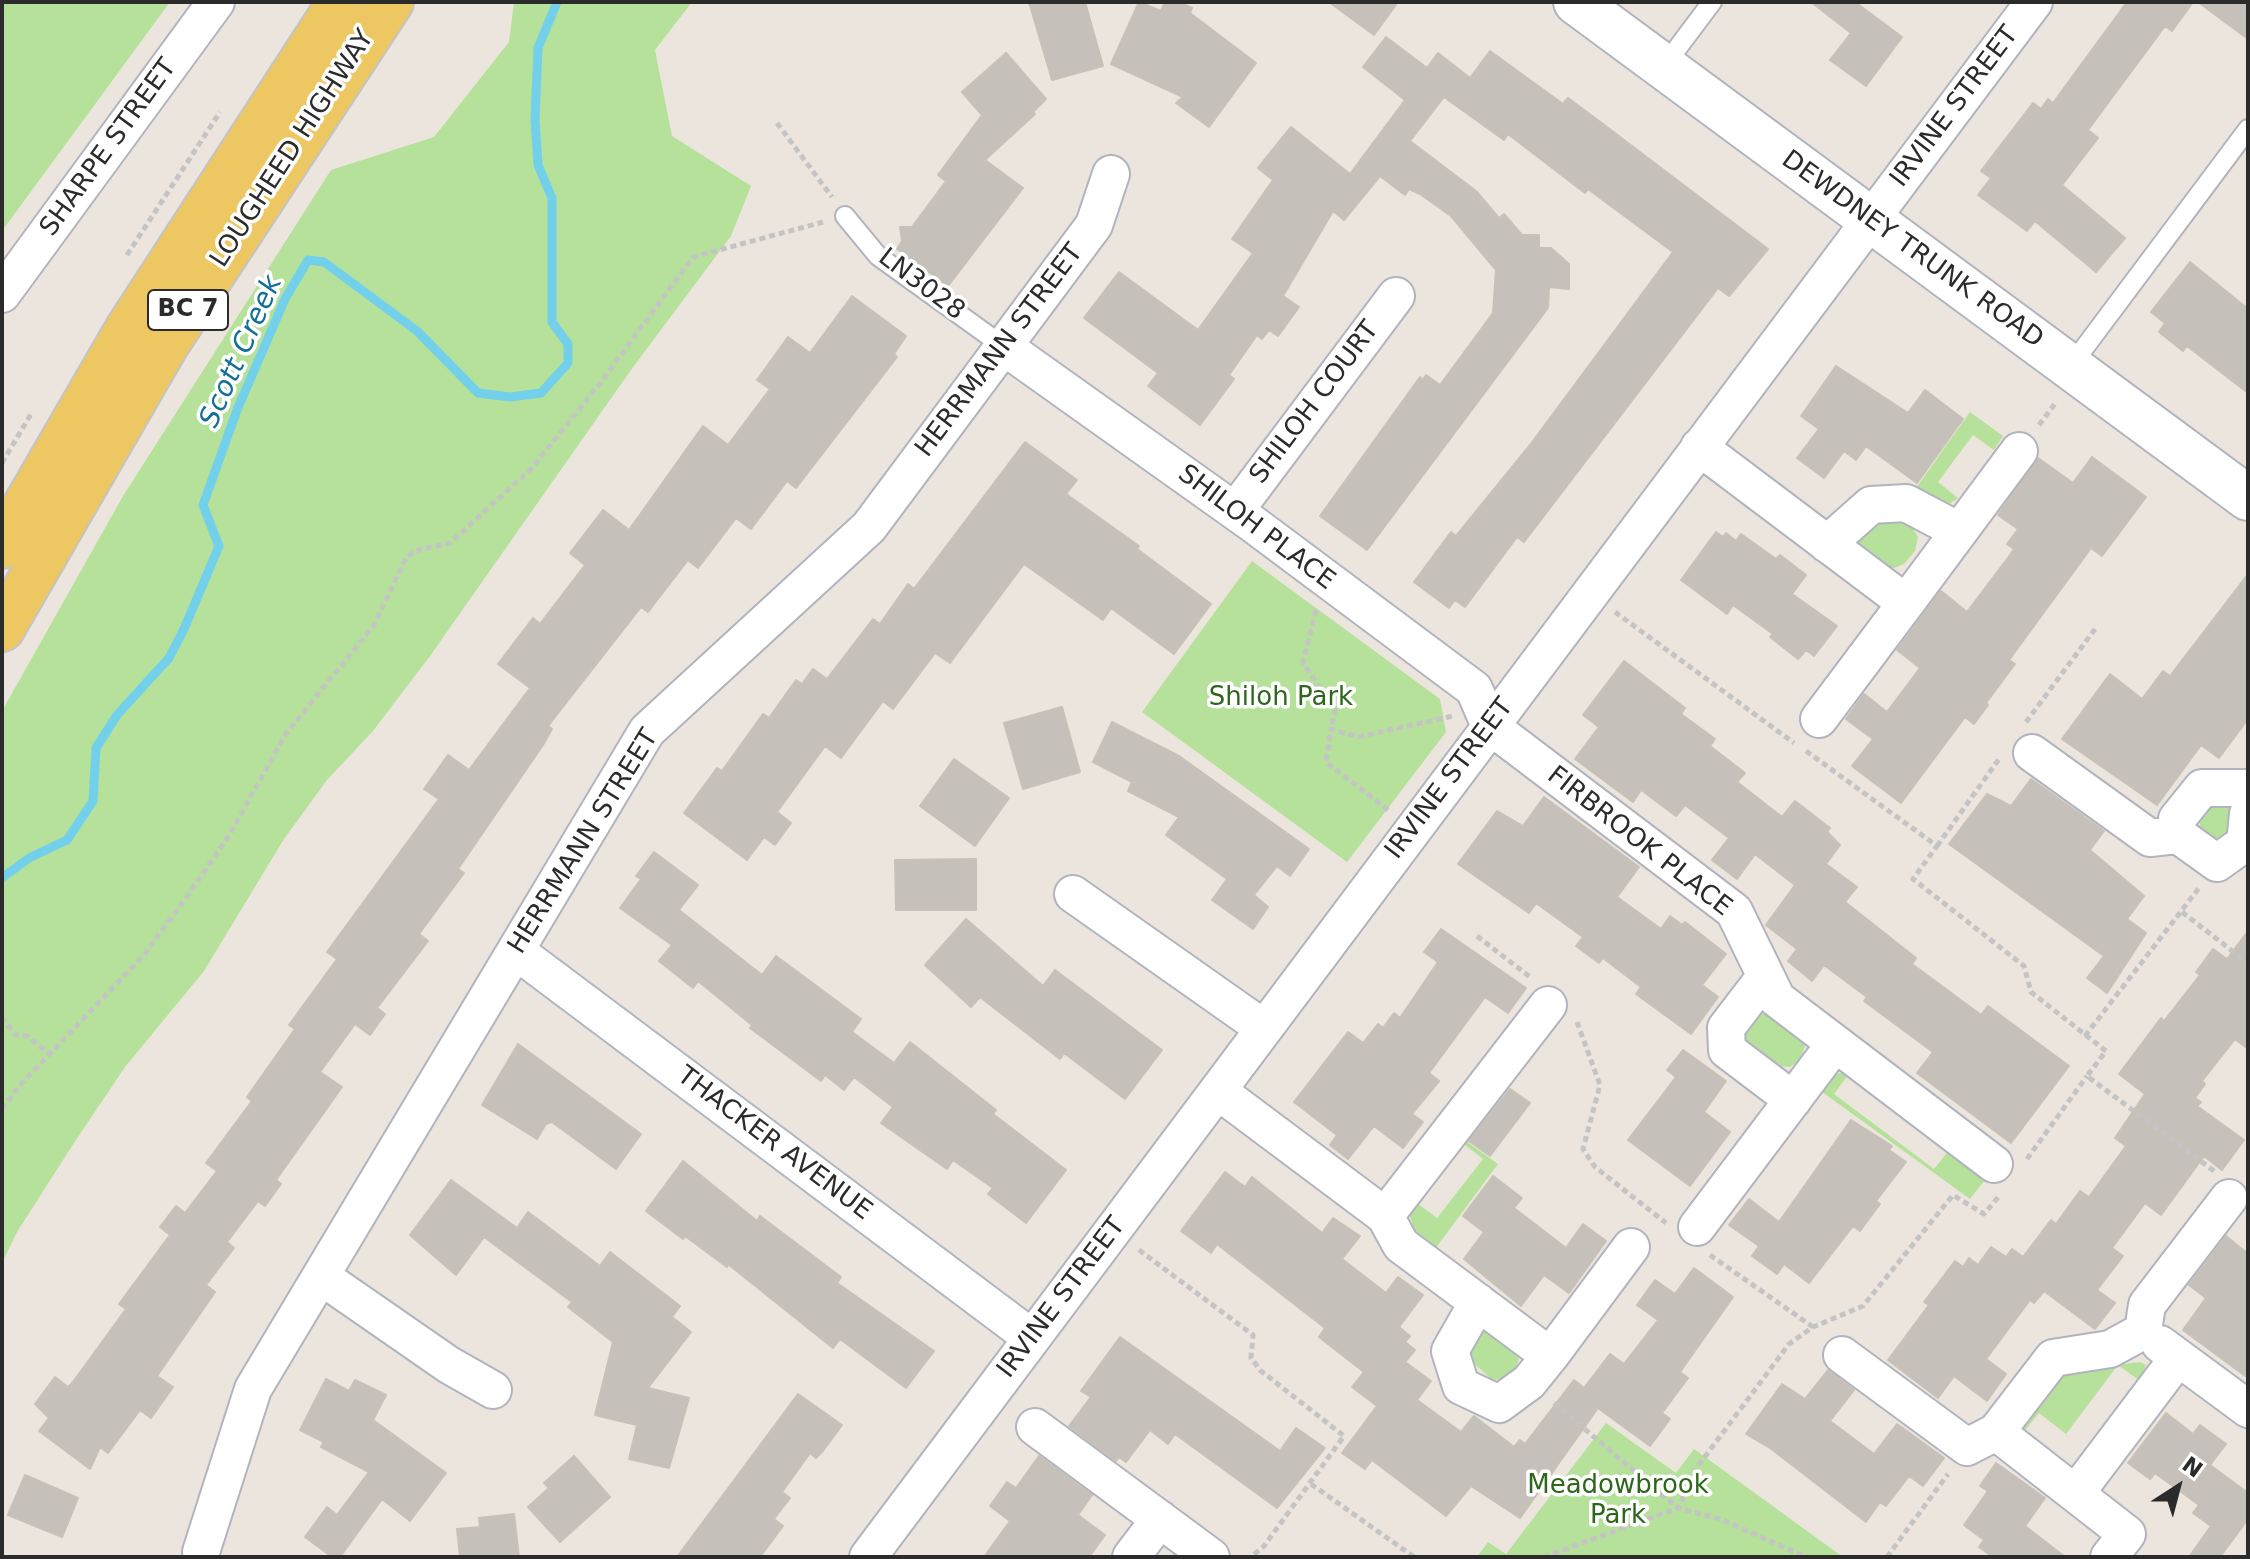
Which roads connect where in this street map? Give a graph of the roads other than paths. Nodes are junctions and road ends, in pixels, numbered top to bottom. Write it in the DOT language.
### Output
graph roads {
  1 [pos="216,2"];
  2 [pos="340,2"];
  3 [pos="391,2"];
  4 [pos="1576,2"];
  5 [pos="1712,2"];
  6 [pos="2034,2"];
  7 [pos="1664,66"];
  8 [pos="2248,129"];
  9 [pos="1111,174"];
  10 [pos="845,216"];
  11 [pos="1871,219"];
  12 [pos="2,294"];
  13 [pos="1396,296"];
  14 [pos="1003,346"];
  15 [pos="2070,367"];
  16 [pos="1699,447"];
  17 [pos="2019,451"];
  18 [pos="2248,498"];
  19 [pos="1235,511"];
  20 [pos="1959,531"];
  21 [pos="1827,544"];
  22 [pos="2,546"];
  23 [pos="1906,603"];
  24 [pos="2,629"];
  25 [pos="1819,719"];
  26 [pos="1490,726"];
  27 [pos="2032,753"];
  28 [pos="2248,788"];
  29 [pos="2248,814"];
  30 [pos="2178,835"];
  31 [pos="1073,894"];
  32 [pos="516,951"];
  33 [pos="1765,977"];
  34 [pos="1551,999"];
  35 [pos="1262,1027"];
  36 [pos="1834,1045"];
  37 [pos="1218,1091"];
  38 [pos="1793,1100"];
  39 [pos="2006,1174"];
  40 [pos="2223,1186"];
  41 [pos="1385,1216"];
  42 [pos="1690,1235"];
  43 [pos="1631,1247"];
  44 [pos="322,1277"];
  45 [pos="1478,1302"];
  46 [pos="2143,1331"];
  47 [pos="1032,1338"];
  48 [pos="1842,1355"];
  49 [pos="2178,1358"];
  50 [pos="1539,1369"];
  51 [pos="493,1390"];
  52 [pos="2248,1409"];
  53 [pos="1035,1427"];
  54 [pos="1981,1440"];
  55 [pos="2076,1493"];
  56 [pos="1160,1519"];
  57 [pos="201,1552"];
  58 [pos="868,1557"];
  59 [pos="1131,1557"];
  60 [pos="1211,1557"];
  61 [pos="2109,1557"];
  1 -- 12 [label="street, SHARPE STREET"];
  2 -- 22 [label="main road, LOUGHEED HIGHWAY / BC 7"];
  3 -- 24 [label="main road, LOUGHEED HIGHWAY / BC 7"];
  4 -- 7 [label="main road, DEWDNEY TRUNK ROAD"];
  5 -- 7 [label="lane"];
  6 -- 11 [label="street, IRVINE STREET"];
  7 -- 11 [label="main road, DEWDNEY TRUNK ROAD"];
  8 -- 15 [label="lane"];
  9 -- 14 [label="street, HERRMANN STREET"];
  10 -- 14 [label="lane, LN3028"];
  11 -- 15 [label="main road, DEWDNEY TRUNK ROAD"];
  11 -- 16 [label="street, IRVINE STREET"];
  13 -- 19 [label="street, SHILOH COURT"];
  14 -- 19 [label="street, SHILOH PLACE"];
  14 -- 32 [label="street, HERRMANN STREET"];
  15 -- 18 [label="main road, DEWDNEY TRUNK ROAD"];
  16 -- 21 [label="street"];
  16 -- 26 [label="street, IRVINE STREET"];
  17 -- 20 [label="street"];
  19 -- 26 [label="street, SHILOH PLACE"];
  20 -- 21 [label="street"];
  20 -- 23 [label="street"];
  21 -- 23 [label="street"];
  23 -- 25 [label="street"];
  26 -- 33 [label="street, FIRBROOK PLACE"];
  26 -- 35 [label="street, IRVINE STREET"];
  27 -- 30 [label="street"];
  28 -- 30 [label="street"];
  29 -- 30 [label="street"];
  31 -- 35 [label="street"];
  32 -- 44 [label="street, HERRMANN STREET"];
  32 -- 47 [label="street, THACKER AVENUE"];
  33 -- 36 [label="street, FIRBROOK PLACE"];
  33 -- 38 [label="street"];
  34 -- 41 [label="street"];
  35 -- 37 [label="street, IRVINE STREET"];
  36 -- 38 [label="street"];
  36 -- 39 [label="street, FIRBROOK PLACE"];
  37 -- 41 [label="street"];
  37 -- 47 [label="street, IRVINE STREET"];
  38 -- 42 [label="street"];
  40 -- 46 [label="street"];
  41 -- 45 [label="street"];
  43 -- 50 [label="street"];
  44 -- 51 [label="street"];
  44 -- 57 [label="street, HERRMANN STREET"];
  45 -- 50 [label="street"];
  45 -- 50 [label="street"];
  46 -- 49 [label="street"];
  46 -- 54 [label="street"];
  47 -- 58 [label="street, IRVINE STREET"];
  48 -- 54 [label="street"];
  49 -- 52 [label="street"];
  49 -- 55 [label="street"];
  53 -- 56 [label="street"];
  54 -- 55 [label="street"];
  55 -- 61 [label="street"];
  56 -- 59 [label="street"];
  56 -- 60 [label="street"];
}
